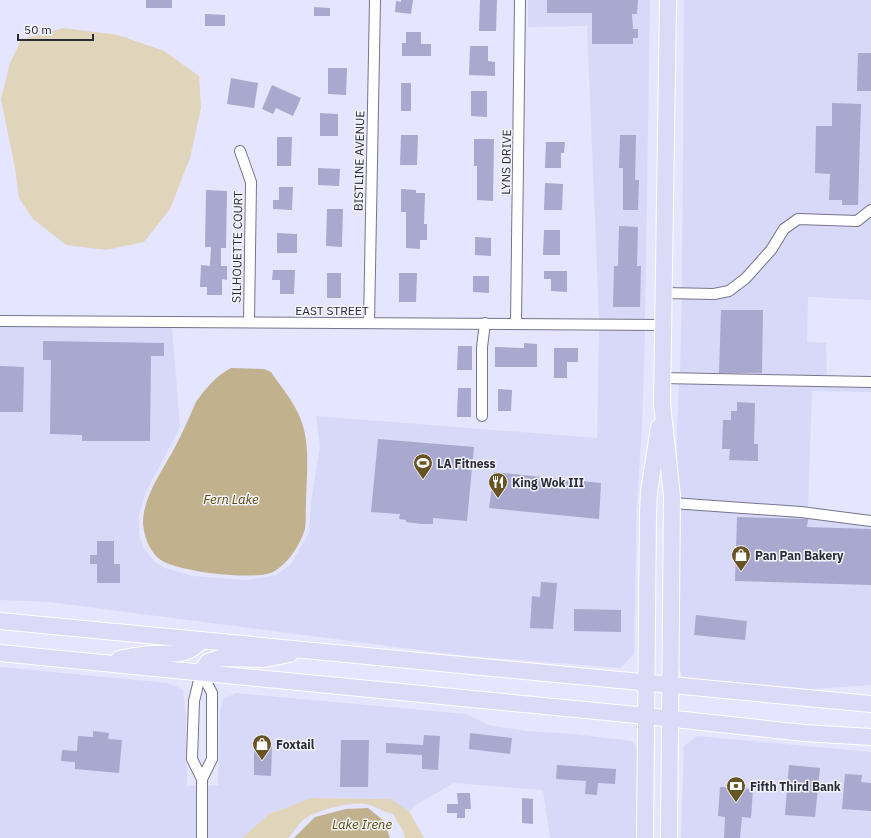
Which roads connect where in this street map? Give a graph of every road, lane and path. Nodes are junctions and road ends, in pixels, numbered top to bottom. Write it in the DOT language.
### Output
graph roads {
  1 [pos="375,0"];
  2 [pos="520,0"];
  3 [pos="668,0"];
  4 [pos="240,151"];
  5 [pos="871,210"];
  6 [pos="664,293"];
  7 [pos="0,321"];
  8 [pos="248,322"];
  9 [pos="369,323"];
  10 [pos="485,323"];
  11 [pos="516,324"];
  12 [pos="664,325"];
  13 [pos="662,378"];
  14 [pos="871,382"];
  15 [pos="662,404"];
  16 [pos="482,416"];
  17 [pos="672,503"];
  18 [pos="871,521"];
  19 [pos="0,621"];
  20 [pos="202,640"];
  21 [pos="307,651"];
  22 [pos="0,653"];
  23 [pos="96,662"];
  24 [pos="201,672"];
  25 [pos="647,683"];
  26 [pos="671,686"];
  27 [pos="871,704"];
  28 [pos="647,716"];
  29 [pos="671,718"];
  30 [pos="871,738"];
  31 [pos="202,779"];
  32 [pos="202,838"];
  33 [pos="645,838"];
  34 [pos="669,838"];
  1 -- 9 [label="street, BISTLINE AVENUE"];
  2 -- 11 [label="street, LYNS DRIVE"];
  3 -- 6 [label="main road"];
  4 -- 8 [label="street, SILHOUETTE COURT"];
  5 -- 6 [label="street"];
  6 -- 12 [label="main road"];
  7 -- 8 [label="street, EAST STREET"];
  8 -- 9 [label="street, EAST STREET"];
  9 -- 10 [label="street, EAST STREET"];
  10 -- 11 [label="street, EAST STREET"];
  10 -- 16 [label="street"];
  11 -- 12 [label="street, EAST STREET"];
  12 -- 13 [label="main road"];
  13 -- 14 [label="street"];
  13 -- 15 [label="main road"];
  15 -- 17 [label="main road"];
  15 -- 25 [label="main road"];
  17 -- 18 [label="street"];
  17 -- 26 [label="main road"];
  19 -- 20 [label="main road"];
  20 -- 21 [label="main road"];
  20 -- 23 [label="main road"];
  21 -- 24 [label="main road"];
  21 -- 25 [label="main road"];
  22 -- 23 [label="main road"];
  23 -- 24 [label="main road"];
  24 -- 28 [label="main road"];
  24 -- 31 [label="street"];
  24 -- 31 [label="street"];
  25 -- 26 [label="main road"];
  25 -- 28 [label="main road"];
  26 -- 27 [label="main road"];
  26 -- 29 [label="main road"];
  28 -- 29 [label="main road"];
  28 -- 33 [label="main road"];
  29 -- 30 [label="main road"];
  29 -- 34 [label="main road"];
  31 -- 32 [label="street"];
}
